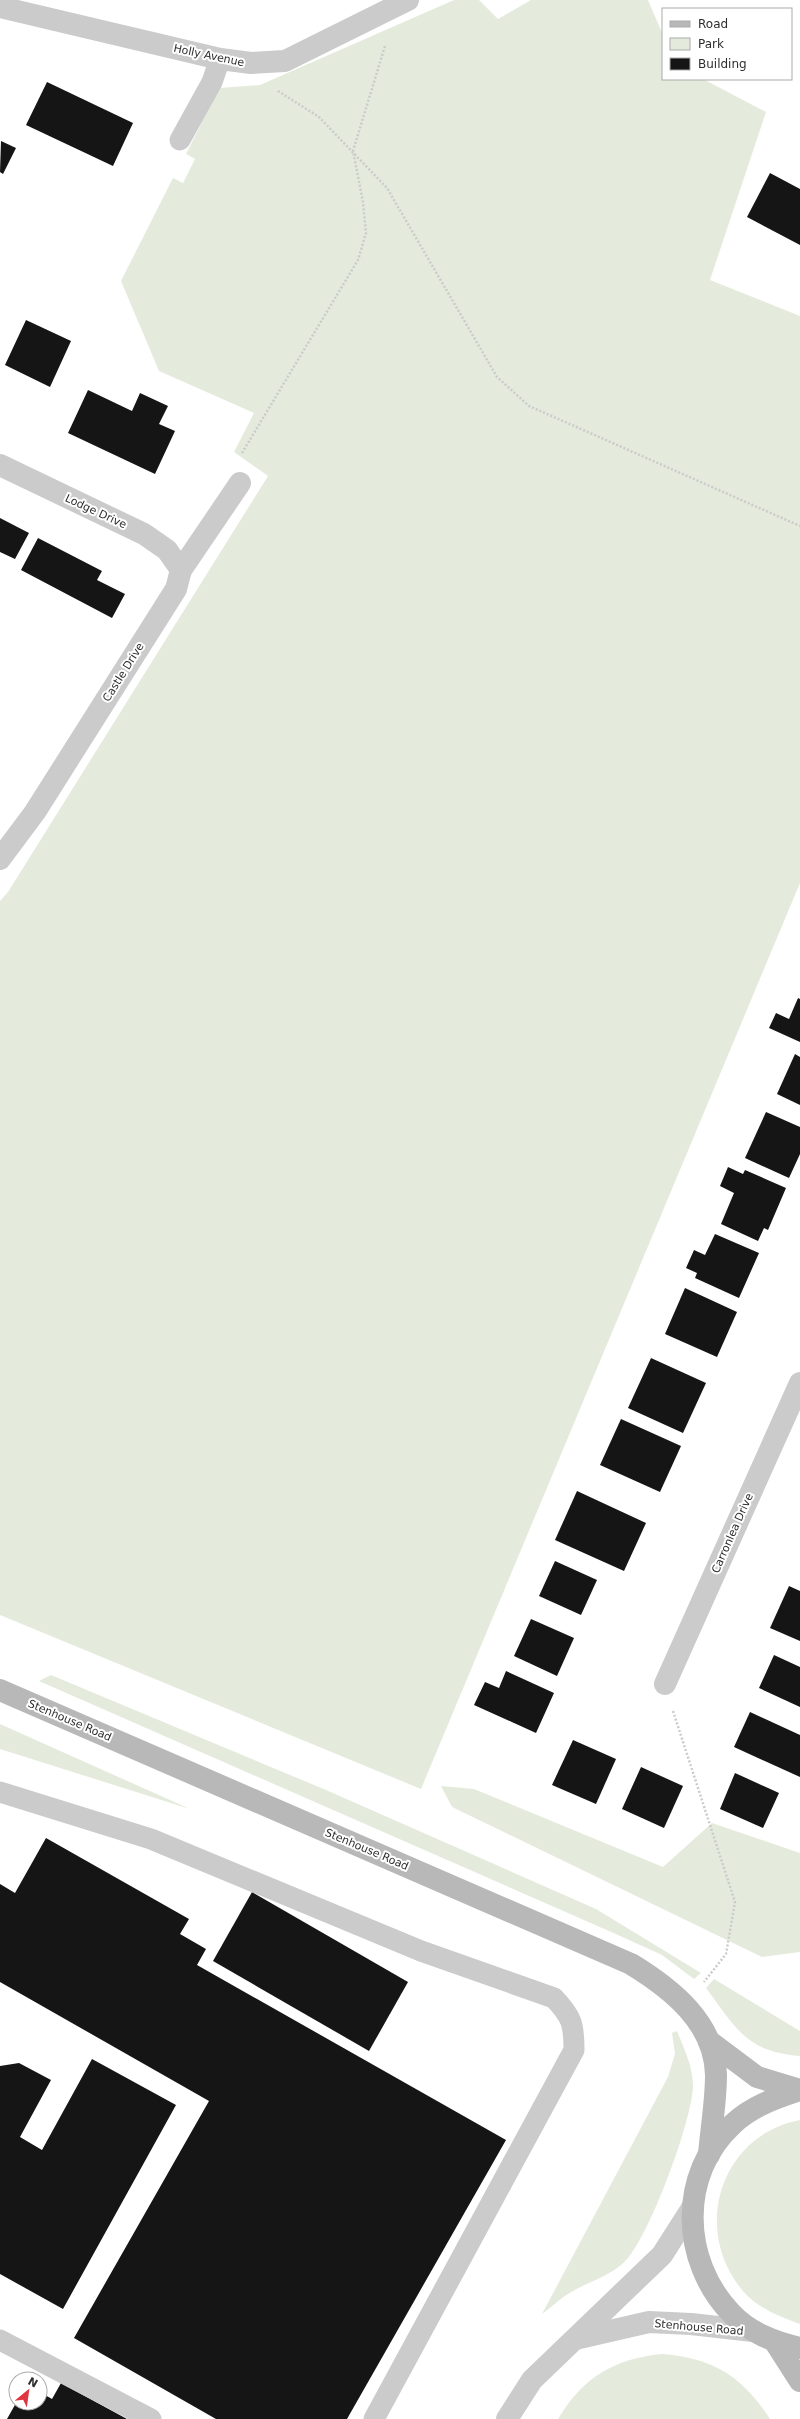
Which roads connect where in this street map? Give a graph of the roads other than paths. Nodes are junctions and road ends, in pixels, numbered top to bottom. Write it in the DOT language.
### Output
graph roads {
  1 [pos="403,3"];
  2 [pos="0,7"];
  3 [pos="220,58"];
  4 [pos="180,140"];
  5 [pos="0,466"];
  6 [pos="240,484"];
  7 [pos="181,570"];
  8 [pos="0,859"];
  9 [pos="800,1383"];
  10 [pos="665,1684"];
  11 [pos="0,1690"];
  12 [pos="0,1792"];
  13 [pos="709,2041"];
  14 [pos="800,2090"];
  15 [pos="709,2155"];
  16 [pos="692,2208"];
  17 [pos="754,2331"];
  18 [pos="575,2339"];
  19 [pos="0,2340"];
  20 [pos="775,2342"];
  21 [pos="800,2348"];
  22 [pos="800,2381"];
  23 [pos="151,2419"];
  24 [pos="374,2419"];
  25 [pos="507,2419"];
  1 -- 3 [label="street, Holly Avenue"];
  2 -- 3 [label="street, Holly Avenue"];
  3 -- 4 [label="lane"];
  5 -- 7 [label="street, Lodge Drive"];
  6 -- 7 [label="street, Castle Drive"];
  7 -- 8 [label="street, Castle Drive"];
  9 -- 10 [label="street, Carronlea Drive"];
  11 -- 13 [label="street, Stenhouse Road"];
  12 -- 24 [label="lane"];
  13 -- 14 [label="street, Stenhouse Road"];
  13 -- 15 [label="street, Stenhouse Road"];
  14 -- 15 [label="street"];
  15 -- 16 [label="street"];
  16 -- 17 [label="street"];
  16 -- 18 [label="street"];
  17 -- 18 [label="street, Stenhouse Road"];
  17 -- 20 [label="street"];
  18 -- 25 [label="street"];
  19 -- 23 [label="lane"];
  20 -- 21 [label="street"];
  20 -- 22 [label="street"];
}
